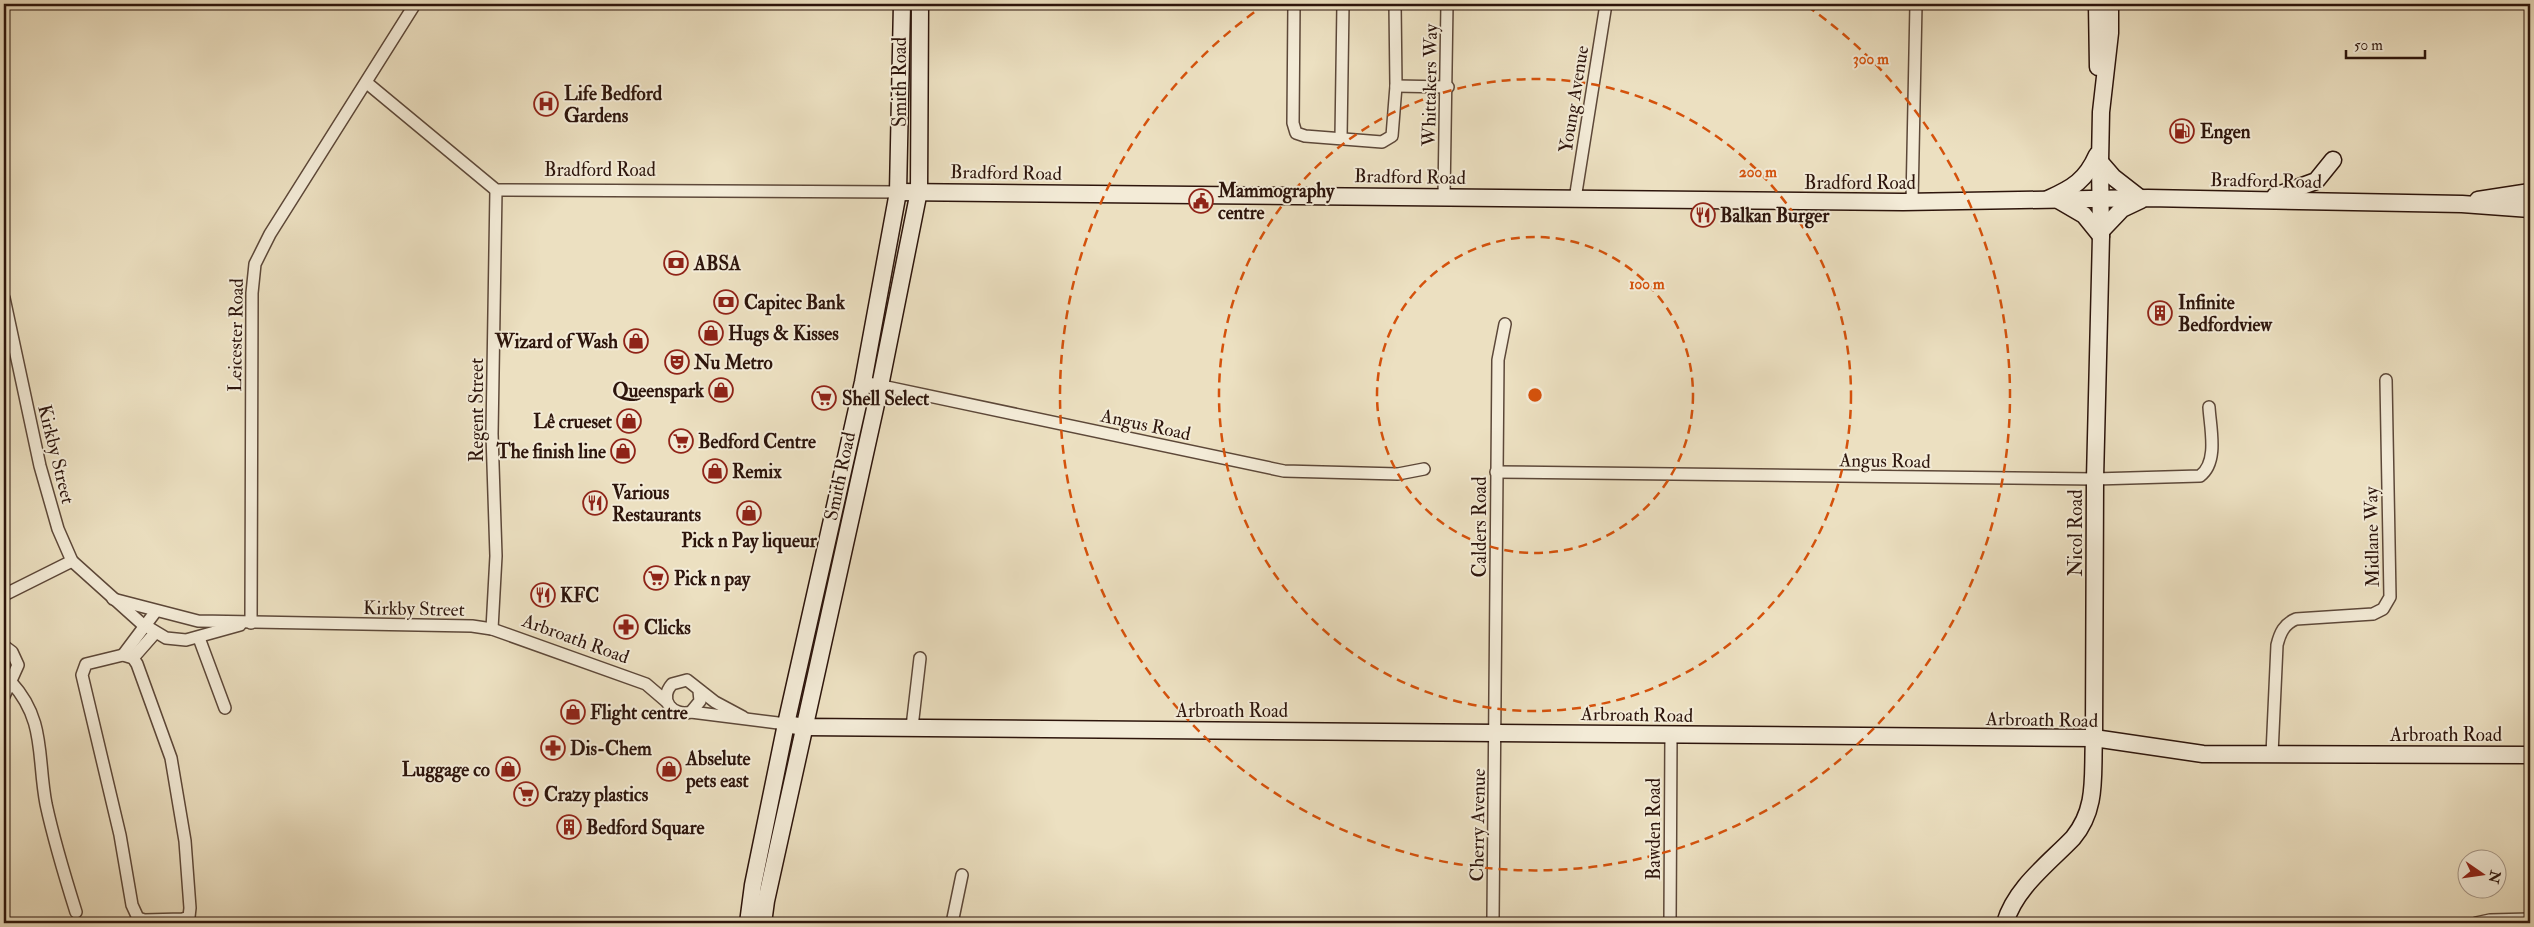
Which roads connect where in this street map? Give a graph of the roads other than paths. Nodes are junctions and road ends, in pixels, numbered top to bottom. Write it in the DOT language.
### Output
graph roads {
  1 [pos="415,4"];
  2 [pos="902,4"];
  3 [pos="920,4"];
  4 [pos="1294,4"];
  5 [pos="1343,4"];
  6 [pos="1395,4"];
  7 [pos="1447,4"];
  8 [pos="1606,4"];
  9 [pos="1916,4"];
  10 [pos="2097,4"];
  11 [pos="2110,4"];
  12 [pos="367,83"];
  13 [pos="1396,86"];
  14 [pos="1448,87"];
  15 [pos="2101,112"];
  16 [pos="1341,138"];
  17 [pos="2100,155"];
  18 [pos="2333,160"];
  19 [pos="496,190"];
  20 [pos="919,191"];
  21 [pos="898,192"];
  22 [pos="2530,192"];
  23 [pos="1444,196"];
  24 [pos="2144,198"];
  25 [pos="1575,199"];
  26 [pos="2052,200"];
  27 [pos="2100,200"];
  28 [pos="2264,200"];
  29 [pos="1912,202"];
  30 [pos="2462,204"];
  31 [pos="2530,210"];
  32 [pos="2101,234"];
  33 [pos="4,298"];
  34 [pos="1505,324"];
  35 [pos="2386,380"];
  36 [pos="863,382"];
  37 [pos="880,386"];
  38 [pos="2209,407"];
  39 [pos="1424,470"];
  40 [pos="1496,472"];
  41 [pos="2095,479"];
  42 [pos="72,561"];
  43 [pos="4,595"];
  44 [pos="113,599"];
  45 [pos="156,611"];
  46 [pos="198,621"];
  47 [pos="248,623"];
  48 [pos="151,630"];
  49 [pos="492,630"];
  50 [pos="201,637"];
  51 [pos="4,646"];
  52 [pos="128,656"];
  53 [pos="920,658"];
  54 [pos="12,682"];
  55 [pos="646,684"];
  56 [pos="672,684"];
  57 [pos="699,691"];
  58 [pos="4,696"];
  59 [pos="667,702"];
  60 [pos="225,708"];
  61 [pos="691,712"];
  62 [pos="743,717"];
  63 [pos="786,724"];
  64 [pos="804,727"];
  65 [pos="912,727"];
  66 [pos="1495,732"];
  67 [pos="1672,734"];
  68 [pos="2094,738"];
  69 [pos="2272,754"];
  70 [pos="2530,754"];
  71 [pos="962,875"];
  72 [pos="752,885"];
  73 [pos="766,902"];
  74 [pos="76,912"];
  75 [pos="1493,918"];
  76 [pos="2530,919"];
  77 [pos="739,923"];
  78 [pos="748,923"];
  79 [pos="763,923"];
  80 [pos="769,923"];
  81 [pos="952,923"];
  82 [pos="1670,923"];
  83 [pos="2005,923"];
  84 [pos="2476,923"];
  1 -- 12 [label="street, Leicester Road"];
  2 -- 21 [label="street, Smith Road"];
  3 -- 20 [label="street, Smith Road"];
  4 -- 16 [label="street"];
  5 -- 16 [label="street"];
  6 -- 13 [label="street"];
  7 -- 14 [label="street, Whittakers Way"];
  8 -- 25 [label="street, Young Avenue"];
  9 -- 29 [label="street"];
  10 -- 15 [label="street, Nicol Road"];
  11 -- 15 [label="street, Nicol Road"];
  12 -- 19 [label="street"];
  12 -- 47 [label="street, Leicester Road"];
  13 -- 14 [label="street"];
  13 -- 16 [label="street"];
  14 -- 23 [label="street, Whittakers Way"];
  15 -- 17 [label="street, Nicol Road"];
  17 -- 24 [label="street"];
  17 -- 26 [label="street"];
  17 -- 27 [label="street, Nicol Road"];
  18 -- 28 [label="street"];
  19 -- 21 [label="street, Bradford Road"];
  19 -- 49 [label="street, Regent Street"];
  20 -- 21 [label="street, Bradford Road"];
  20 -- 23 [label="street, Bradford Road"];
  20 -- 37 [label="street, Smith Road"];
  21 -- 36 [label="street, Smith Road"];
  22 -- 30 [label="street, Bradford Road"];
  23 -- 25 [label="street, Bradford Road"];
  24 -- 27 [label="street, Bradford Road"];
  24 -- 28 [label="street, Bradford Road"];
  24 -- 32 [label="street"];
  25 -- 29 [label="street, Bradford Road"];
  26 -- 27 [label="street, Bradford Road"];
  26 -- 29 [label="street, Bradford Road"];
  26 -- 32 [label="street"];
  27 -- 32 [label="street, Nicol Road"];
  28 -- 30 [label="street, Bradford Road"];
  30 -- 31 [label="street, Bradford Road"];
  32 -- 41 [label="street, Nicol Road"];
  33 -- 42 [label="street, Kirkby Street"];
  34 -- 40 [label="street, Calders Road"];
  35 -- 69 [label="street, Midlane Way"];
  36 -- 37 [label="street, Angus Road"];
  36 -- 63 [label="street, Smith Road"];
  37 -- 39 [label="street, Angus Road"];
  37 -- 64 [label="street, Smith Road"];
  38 -- 41 [label="street, Angus Road"];
  40 -- 41 [label="street, Angus Road"];
  40 -- 66 [label="street, Calders Road"];
  41 -- 68 [label="street, Nicol Road"];
  42 -- 43 [label="street"];
  42 -- 44 [label="street, Kirkby Street"];
  44 -- 45 [label="street, Kirkby Street"];
  44 -- 48 [label="street, Kirkby Street"];
  45 -- 46 [label="street, Kirkby Street"];
  45 -- 48 [label="street"];
  46 -- 47 [label="street, Kirkby Street"];
  46 -- 50 [label="street"];
  47 -- 49 [label="street, Kirkby Street"];
  47 -- 50 [label="street, Kirkby Street"];
  48 -- 50 [label="street, Kirkby Street"];
  48 -- 52 [label="street"];
  49 -- 55 [label="street, Arbroath Road"];
  50 -- 60 [label="street"];
  51 -- 54 [label="street"];
  52 -- 52 [label="street"];
  53 -- 65 [label="street"];
  54 -- 58 [label="street"];
  54 -- 74 [label="street"];
  55 -- 56 [label="street, Arbroath Road"];
  55 -- 59 [label="street, Arbroath Road"];
  56 -- 57 [label="street"];
  56 -- 59 [label="street"];
  57 -- 61 [label="street"];
  57 -- 62 [label="street, Arbroath Road"];
  59 -- 61 [label="street"];
  61 -- 62 [label="street, Arbroath Road"];
  62 -- 63 [label="street, Arbroath Road"];
  63 -- 64 [label="street, Arbroath Road"];
  63 -- 72 [label="street, Smith Road"];
  64 -- 65 [label="street, Arbroath Road"];
  64 -- 73 [label="street, Smith Road"];
  65 -- 66 [label="street, Arbroath Road"];
  66 -- 67 [label="street, Arbroath Road"];
  66 -- 75 [label="street, Cherry Avenue"];
  67 -- 68 [label="street, Arbroath Road"];
  67 -- 82 [label="street, Bawden Road"];
  68 -- 69 [label="street, Arbroath Road"];
  68 -- 83 [label="street, Nicol Road"];
  69 -- 70 [label="street, Arbroath Road"];
  71 -- 81 [label="street"];
  72 -- 77 [label="street"];
  72 -- 78 [label="street, Smith Road"];
  73 -- 79 [label="street, Smith Road"];
  73 -- 80 [label="street"];
  76 -- 84 [label="street"];
}
